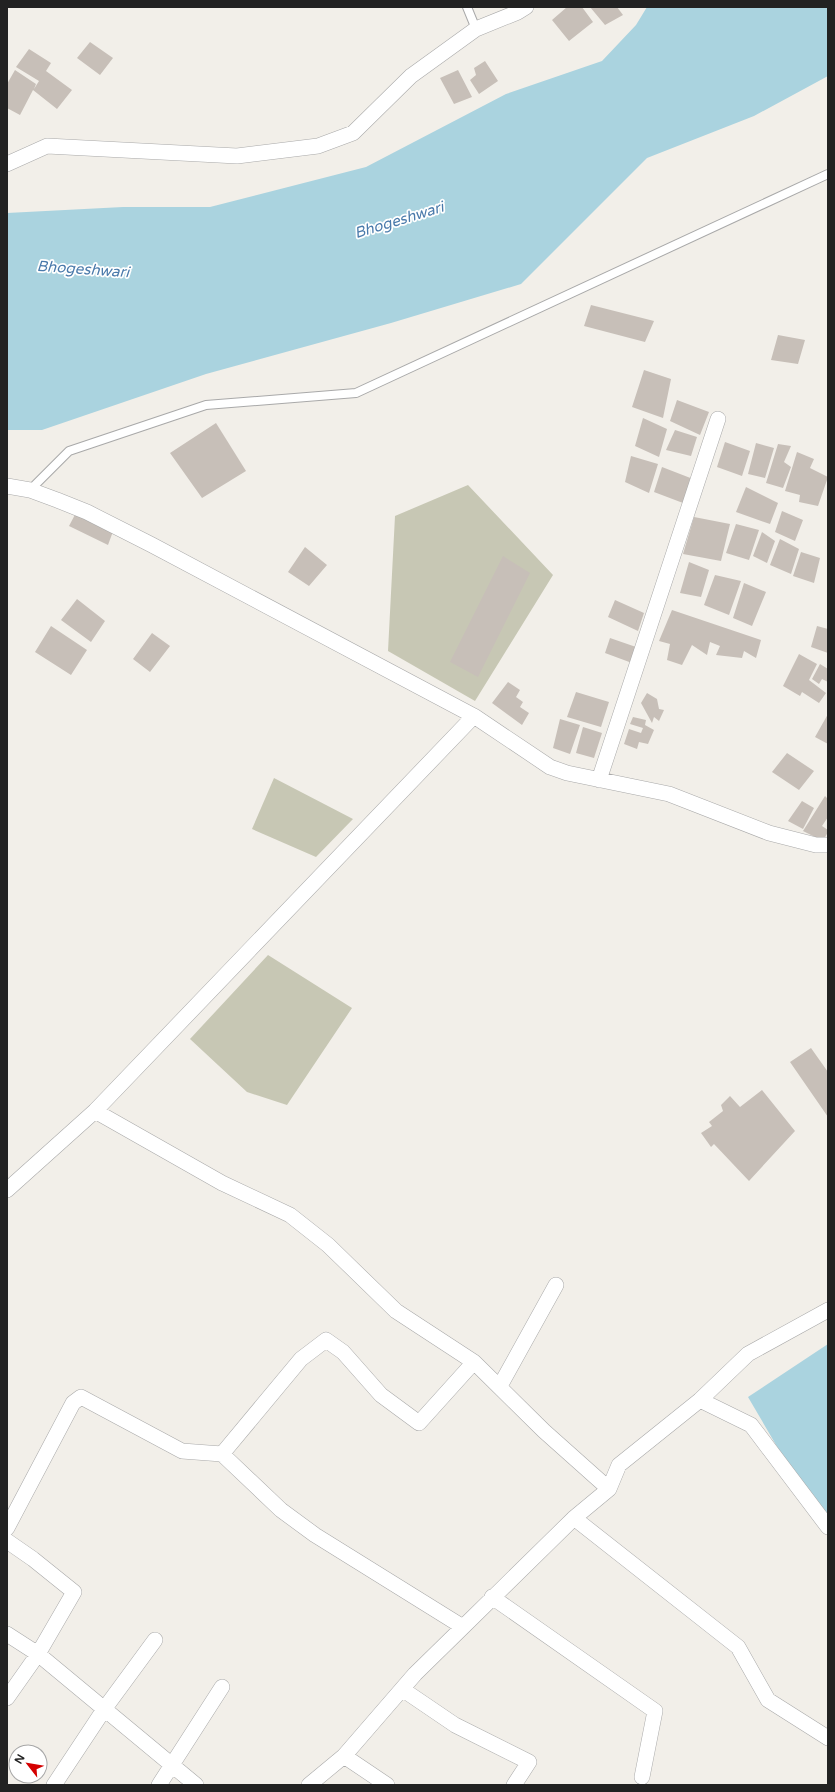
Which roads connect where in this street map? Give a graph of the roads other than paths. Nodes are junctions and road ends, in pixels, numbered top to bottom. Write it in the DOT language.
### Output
graph roads {
  1 [pos="467,7"];
  2 [pos="526,7"];
  3 [pos="476,29"];
  4 [pos="7,164"];
  5 [pos="828,174"];
  6 [pos="718,418"];
  7 [pos="7,486"];
  8 [pos="30,490"];
  9 [pos="474,716"];
  10 [pos="599,780"];
  11 [pos="828,845"];
  12 [pos="95,1111"];
  13 [pos="7,1190"];
  14 [pos="556,1285"];
  15 [pos="828,1310"];
  16 [pos="474,1362"];
  17 [pos="500,1386"];
  18 [pos="700,1400"];
  19 [pos="222,1454"];
  20 [pos="609,1489"];
  21 [pos="574,1518"];
  22 [pos="828,1527"];
  23 [pos="7,1528"];
  24 [pos="7,1541"];
  25 [pos="492,1597"];
  26 [pos="463,1626"];
  27 [pos="7,1634"];
  28 [pos="155,1640"];
  29 [pos="38,1654"];
  30 [pos="222,1687"];
  31 [pos="402,1689"];
  32 [pos="7,1698"];
  33 [pos="105,1708"];
  34 [pos="828,1738"];
  35 [pos="344,1756"];
  36 [pos="172,1765"];
  37 [pos="642,1777"];
  38 [pos="54,1785"];
  39 [pos="159,1785"];
  40 [pos="196,1785"];
  41 [pos="309,1785"];
  42 [pos="387,1785"];
  43 [pos="514,1785"];
  1 -- 3 [label="lane"];
  2 -- 3 [label="street"];
  3 -- 4 [label="street"];
  5 -- 8 [label="lane"];
  6 -- 10 [label="street"];
  7 -- 8 [label="street"];
  8 -- 9 [label="street"];
  9 -- 10 [label="street"];
  9 -- 12 [label="street"];
  10 -- 11 [label="street"];
  12 -- 13 [label="street"];
  12 -- 16 [label="street"];
  14 -- 17 [label="street"];
  15 -- 18 [label="street"];
  16 -- 17 [label="street"];
  16 -- 19 [label="street"];
  17 -- 20 [label="street"];
  18 -- 20 [label="street"];
  18 -- 22 [label="street"];
  19 -- 23 [label="street"];
  19 -- 26 [label="street"];
  20 -- 21 [label="street"];
  21 -- 25 [label="street"];
  21 -- 34 [label="street"];
  24 -- 29 [label="street"];
  25 -- 26 [label="street"];
  25 -- 37 [label="street"];
  26 -- 31 [label="street"];
  27 -- 29 [label="street"];
  28 -- 33 [label="street"];
  29 -- 32 [label="street"];
  29 -- 33 [label="street"];
  30 -- 36 [label="street"];
  31 -- 35 [label="street"];
  31 -- 43 [label="street"];
  33 -- 36 [label="street"];
  33 -- 38 [label="street"];
  35 -- 41 [label="street"];
  35 -- 42 [label="street"];
  36 -- 39 [label="street"];
  36 -- 40 [label="street"];
}
